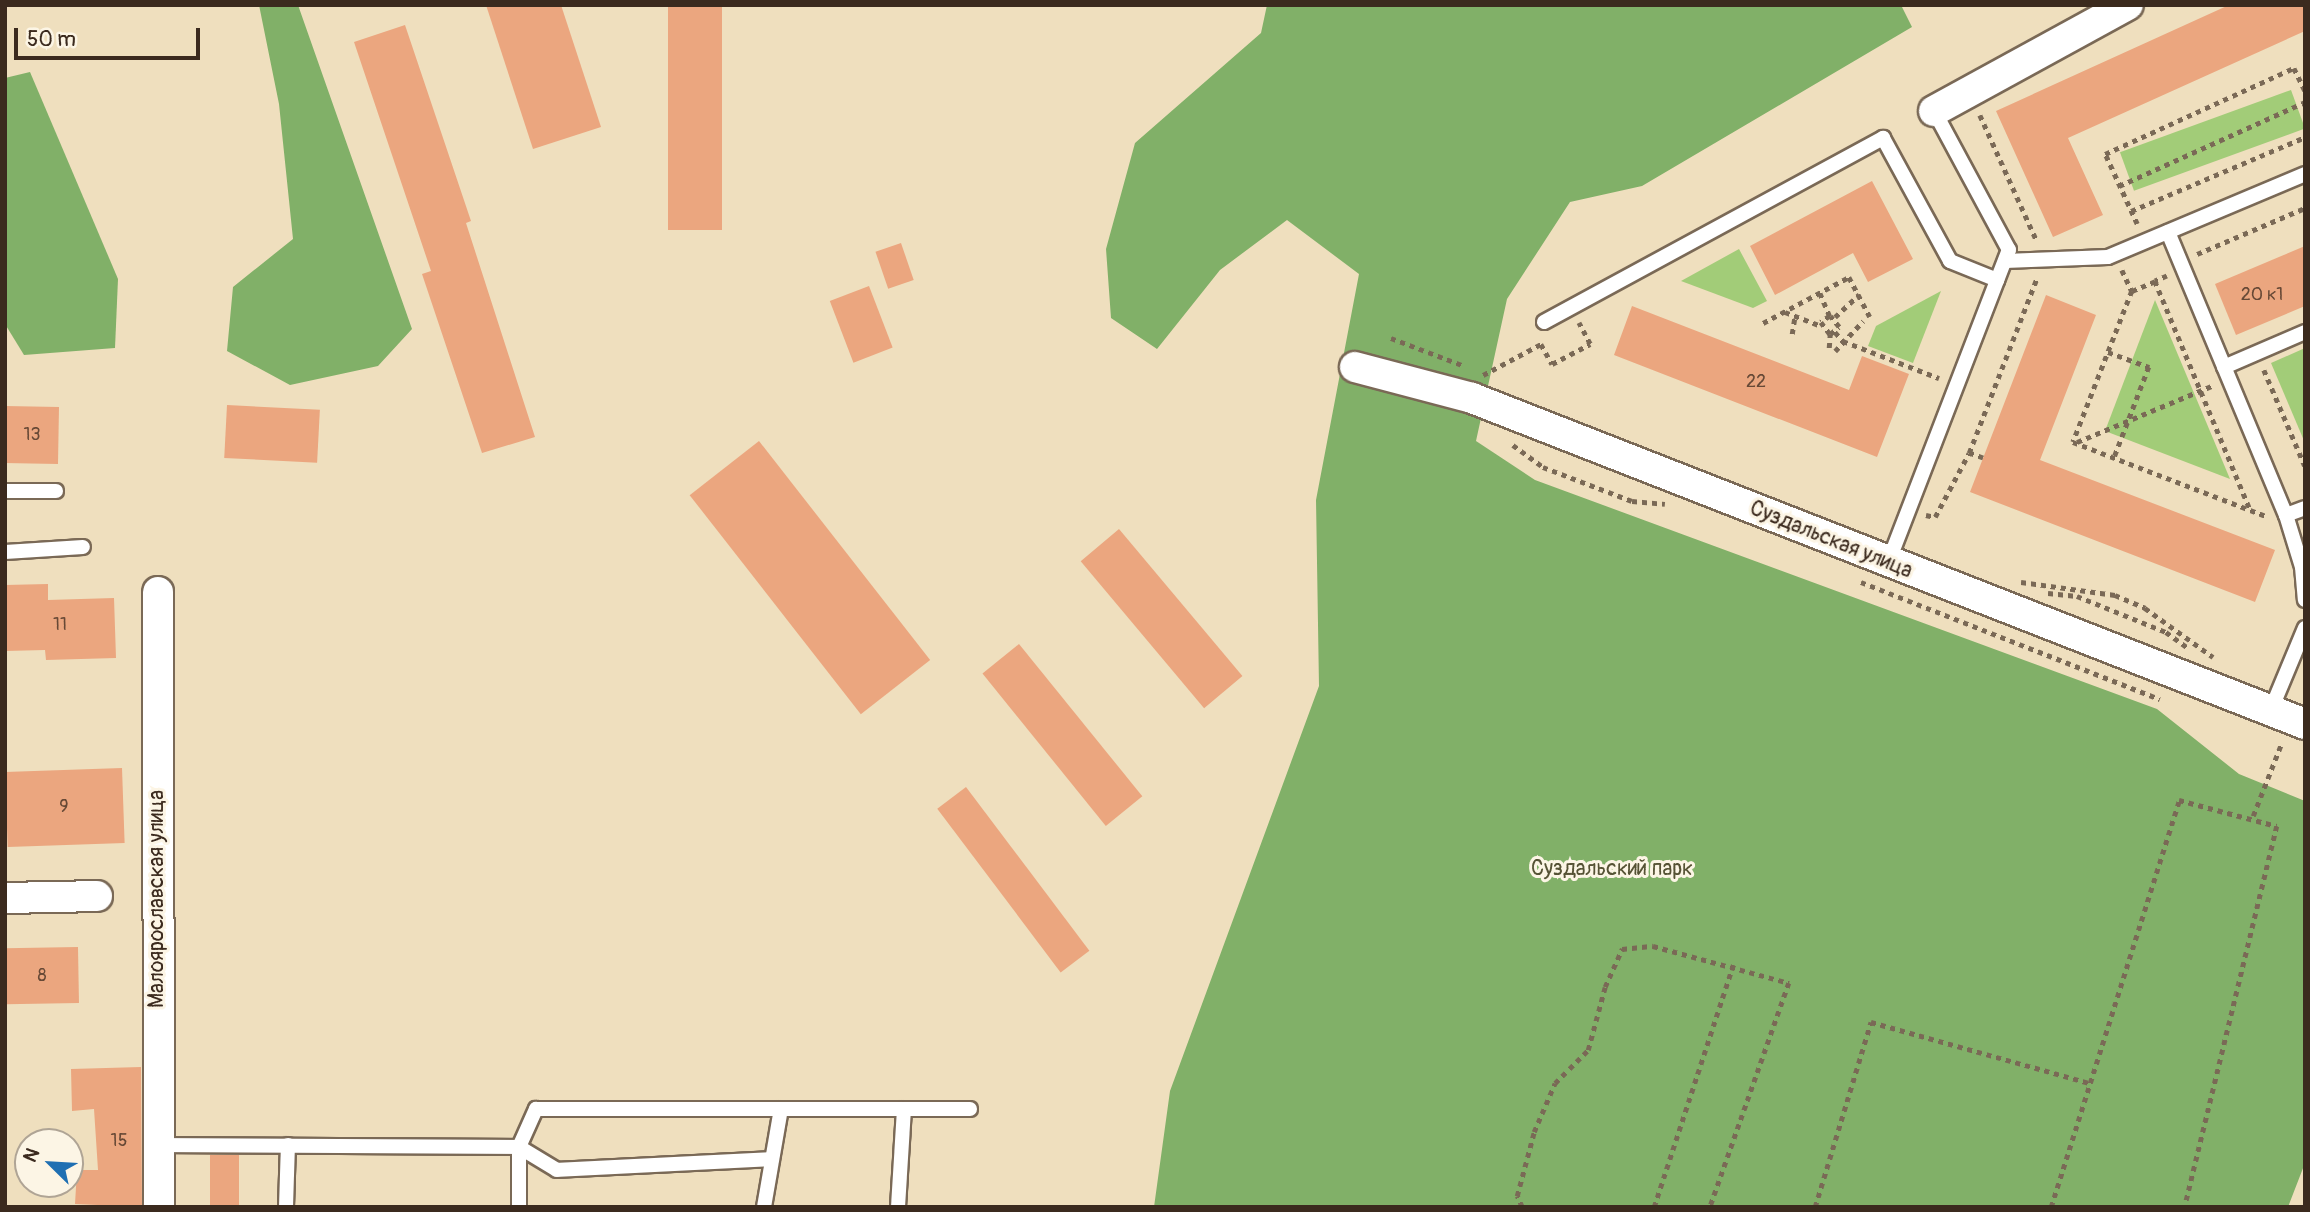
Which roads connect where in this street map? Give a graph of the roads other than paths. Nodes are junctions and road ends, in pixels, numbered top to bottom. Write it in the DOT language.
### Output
graph roads {
  1 [pos="2128,5"];
  2 [pos="1934,111"];
  3 [pos="2305,174"];
  4 [pos="2168,232"];
  5 [pos="2005,261"];
  6 [pos="1997,280"];
  7 [pos="1544,322"];
  8 [pos="2305,332"];
  9 [pos="1355,367"];
  10 [pos="2227,372"];
  11 [pos="5,491"];
  12 [pos="56,491"];
  13 [pos="2305,508"];
  14 [pos="2286,515"];
  15 [pos="83,547"];
  16 [pos="5,552"];
  17 [pos="1888,563"];
  18 [pos="158,592"];
  19 [pos="2305,600"];
  20 [pos="2305,628"];
  21 [pos="2289,718"];
  22 [pos="97,896"];
  23 [pos="5,898"];
  24 [pos="970,1108"];
  25 [pos="781,1109"];
  26 [pos="904,1109"];
  27 [pos="159,1145"];
  28 [pos="288,1145"];
  29 [pos="519,1147"];
  30 [pos="772,1159"];
  31 [pos="159,1207"];
  32 [pos="286,1207"];
  33 [pos="519,1207"];
  34 [pos="764,1207"];
  35 [pos="898,1207"];
  1 -- 2 [label="street"];
  2 -- 5 [label="lane"];
  3 -- 4 [label="lane"];
  4 -- 5 [label="lane"];
  4 -- 10 [label="lane"];
  5 -- 6 [label="lane"];
  6 -- 7 [label="lane"];
  6 -- 17 [label="lane"];
  8 -- 10 [label="lane"];
  9 -- 17 [label="street, Суздальская улица"];
  10 -- 14 [label="lane"];
  11 -- 12 [label="lane"];
  13 -- 14 [label="lane"];
  14 -- 19 [label="lane"];
  15 -- 16 [label="lane"];
  17 -- 21 [label="street, Суздальская улица"];
  18 -- 27 [label="street, Малоярославская улица"];
  20 -- 21 [label="lane"];
  22 -- 23 [label="street"];
  24 -- 26 [label="lane"];
  25 -- 26 [label="lane"];
  25 -- 29 [label="lane"];
  25 -- 30 [label="lane"];
  26 -- 35 [label="lane"];
  27 -- 28 [label="lane"];
  27 -- 31 [label="street, Малоярославская улица"];
  28 -- 29 [label="lane"];
  28 -- 32 [label="lane"];
  29 -- 30 [label="lane"];
  29 -- 33 [label="lane"];
  30 -- 34 [label="lane"];
}
